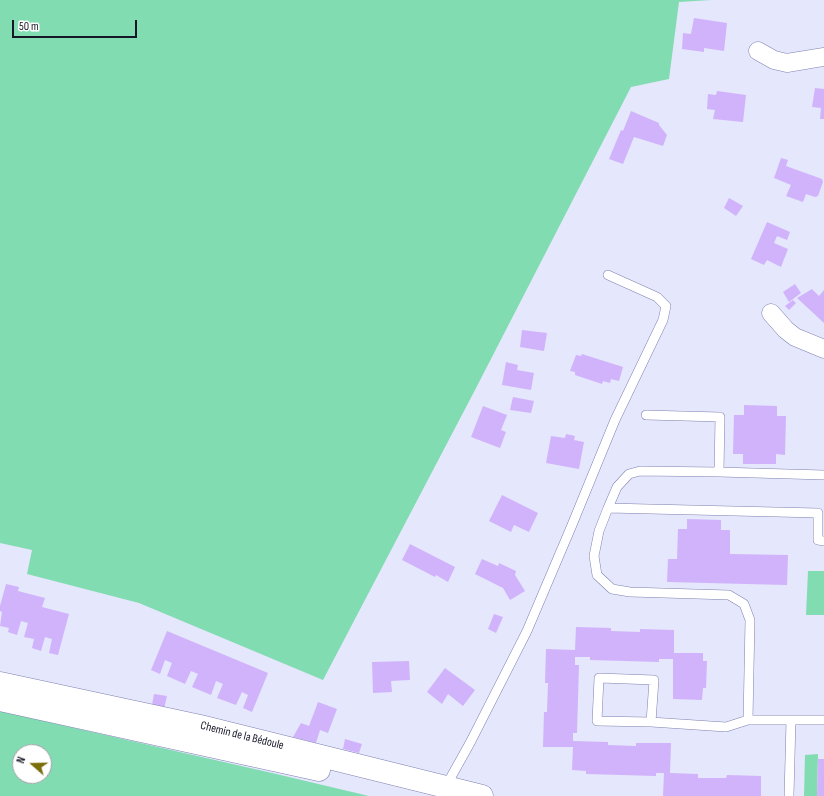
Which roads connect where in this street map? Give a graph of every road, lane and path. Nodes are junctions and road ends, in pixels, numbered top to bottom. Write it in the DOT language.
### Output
graph roads {
  1 [pos="758,51"];
  2 [pos="824,57"];
  3 [pos="608,275"];
  4 [pos="771,313"];
  5 [pos="824,348"];
  6 [pos="646,415"];
  7 [pos="719,472"];
  8 [pos="824,475"];
  9 [pos="608,508"];
  10 [pos="821,513"];
  11 [pos="824,540"];
  12 [pos="0,683"];
  13 [pos="0,700"];
  14 [pos="748,720"];
  15 [pos="791,720"];
  16 [pos="824,720"];
  17 [pos="651,722"];
  18 [pos="439,791"];
  19 [pos="482,796"];
  20 [pos="788,796"];
  1 -- 2 [label="street"];
  3 -- 18 [label="lane"];
  4 -- 5 [label="street"];
  6 -- 7 [label="lane"];
  7 -- 8 [label="lane"];
  7 -- 9 [label="lane"];
  9 -- 10 [label="lane"];
  9 -- 14 [label="lane"];
  10 -- 11 [label="lane"];
  12 -- 18 [label="street, Chemin de la Bédoule"];
  13 -- 18 [label="street, Chemin de la Bédoule"];
  14 -- 15 [label="lane"];
  14 -- 17 [label="lane"];
  15 -- 16 [label="lane"];
  15 -- 20 [label="lane"];
  17 -- 17 [label="lane"];
  18 -- 19 [label="street, Chemin de la Bédoule"];
}
